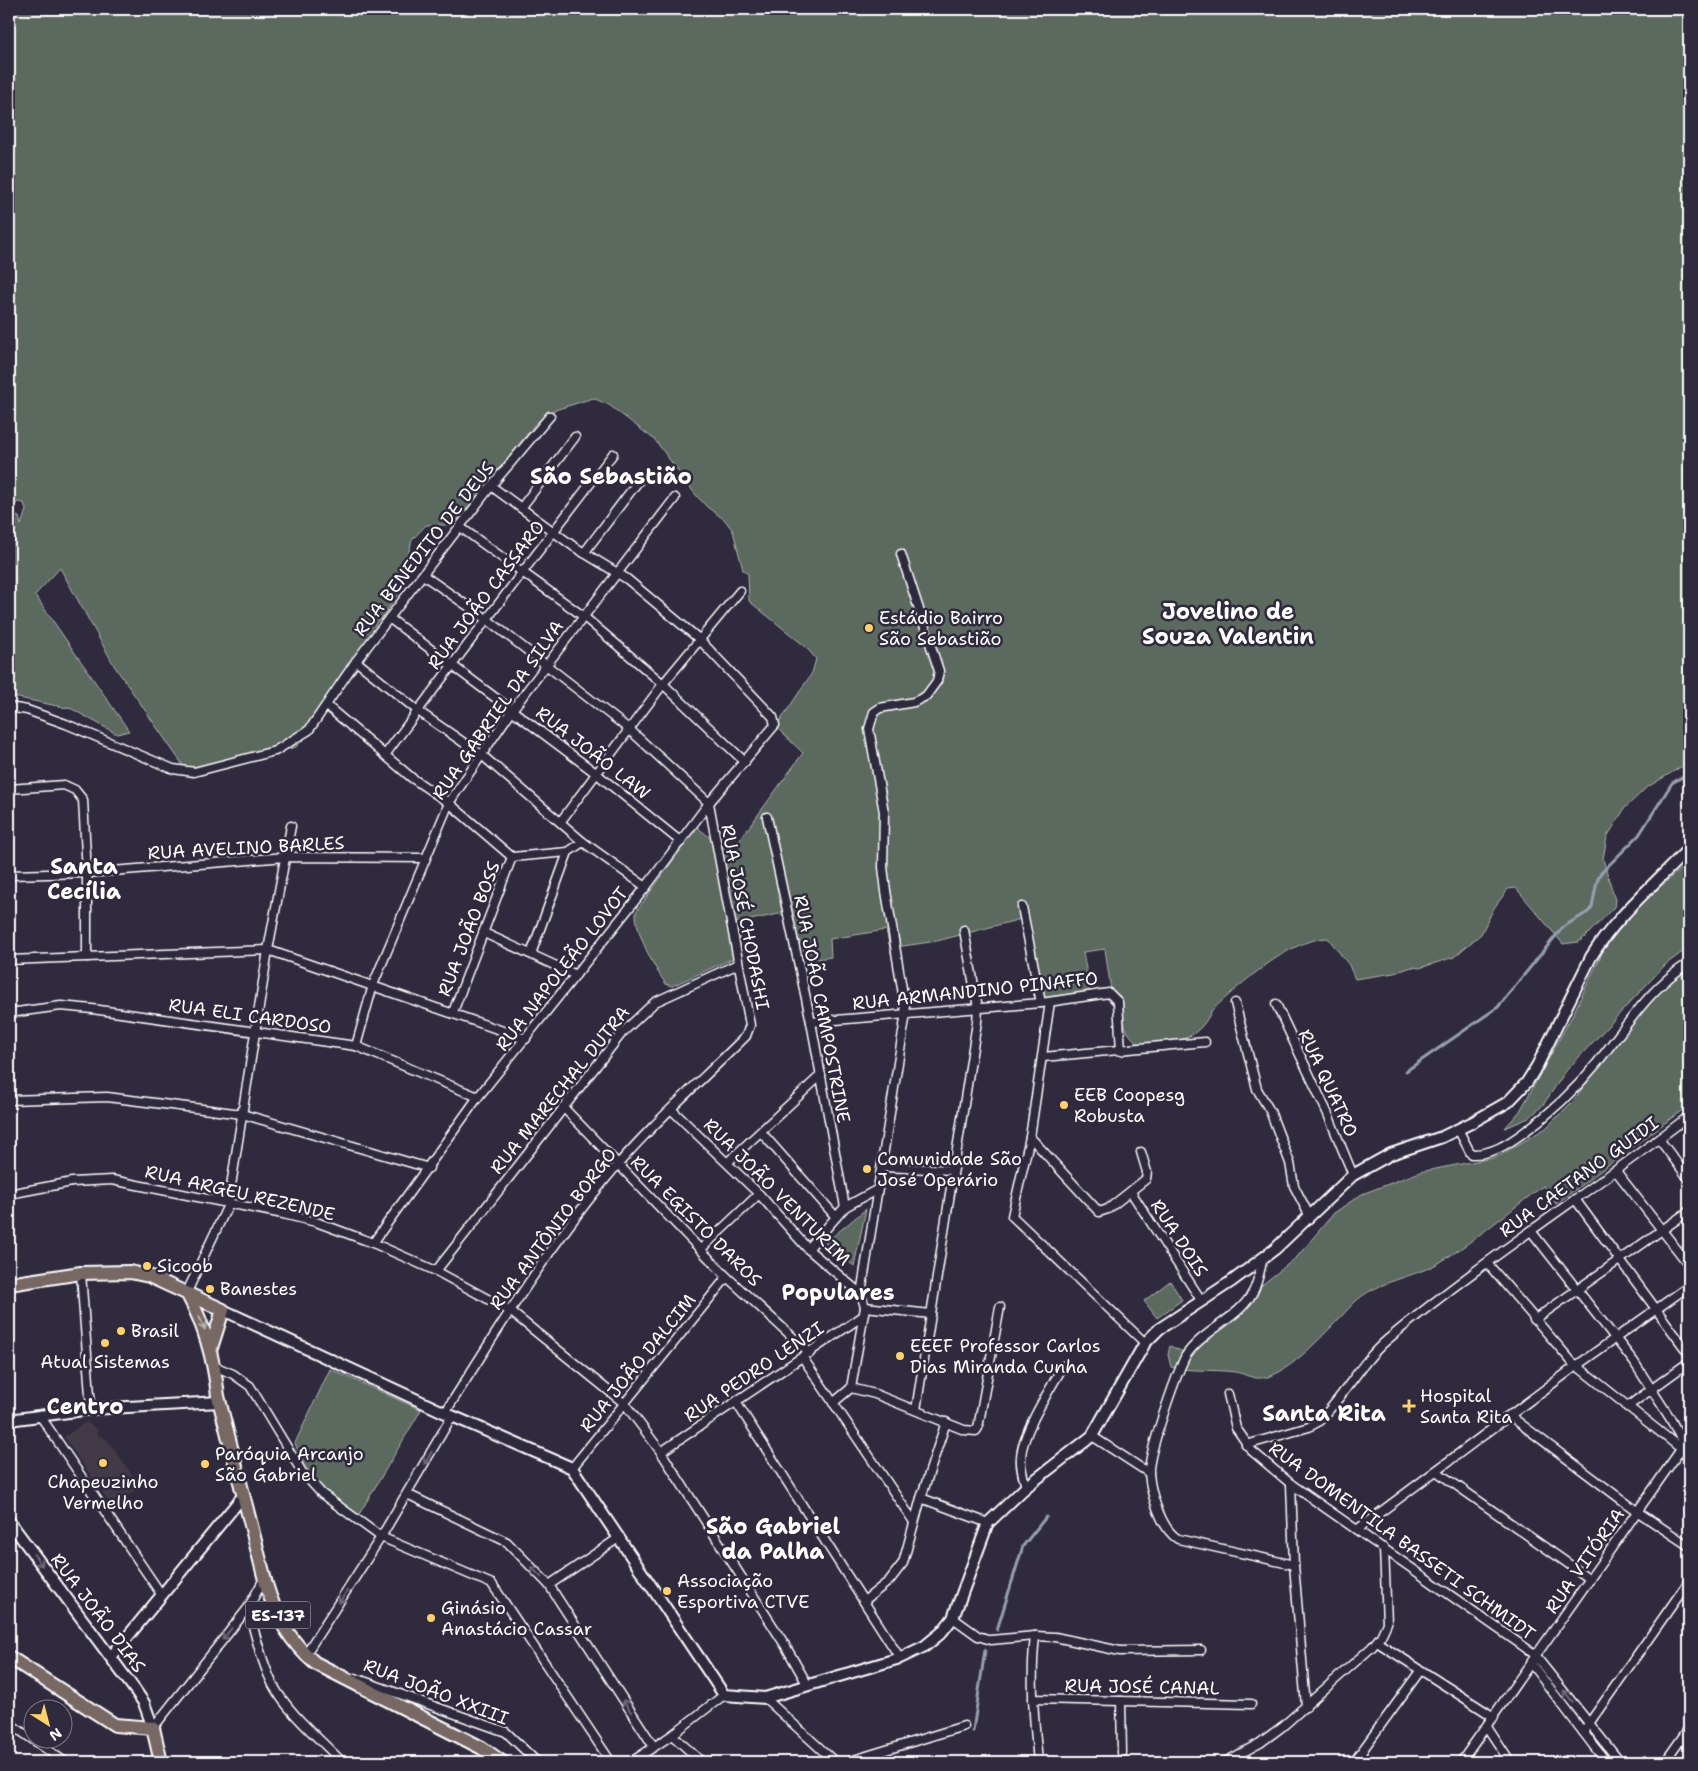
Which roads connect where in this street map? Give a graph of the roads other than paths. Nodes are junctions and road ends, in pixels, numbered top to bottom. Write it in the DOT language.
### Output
graph roads {
  1 [pos="550,416"];
  2 [pos="575,438"];
  3 [pos="613,454"];
  4 [pos="640,479"];
  5 [pos="490,486"];
  6 [pos="676,498"];
  7 [pos="521,508"];
  8 [pos="460,527"];
  9 [pos="553,531"];
  10 [pos="584,553"];
  11 [pos="901,554"];
  12 [pos="520,573"];
  13 [pos="619,573"];
  14 [pos="422,575"];
  15 [pos="740,591"];
  16 [pos="583,616"];
  17 [pos="390,618"];
  18 [pos="488,620"];
  19 [pos="699,639"];
  20 [pos="356,661"];
  21 [pos="452,664"];
  22 [pos="546,665"];
  23 [pos="663,684"];
  24 [pos="326,706"];
  25 [pos="9,708"];
  26 [pos="512,710"];
  27 [pos="418,711"];
  28 [pos="630,730"];
  29 [pos="384,755"];
  30 [pos="483,756"];
  31 [pos="745,762"];
  32 [pos="597,774"];
  33 [pos="9,789"];
  34 [pos="449,803"];
  35 [pos="708,803"];
  36 [pos="767,817"];
  37 [pos="561,821"];
  38 [pos="290,826"];
  39 [pos="583,842"];
  40 [pos="681,842"];
  41 [pos="1689,848"];
  42 [pos="568,852"];
  43 [pos="286,857"];
  44 [pos="512,857"];
  45 [pos="425,858"];
  46 [pos="87,872"];
  47 [pos="9,875"];
  48 [pos="646,887"];
  49 [pos="1022,907"];
  50 [pos="964,930"];
  51 [pos="484,933"];
  52 [pos="268,950"];
  53 [pos="531,954"];
  54 [pos="87,957"];
  55 [pos="9,960"];
  56 [pos="1689,962"];
  57 [pos="738,964"];
  58 [pos="576,975"];
  59 [pos="373,985"];
  60 [pos="1050,1002"];
  61 [pos="1041,1003"];
  62 [pos="1235,1003"];
  63 [pos="1276,1004"];
  64 [pos="978,1008"];
  65 [pos="453,1012"];
  66 [pos="9,1013"];
  67 [pos="906,1013"];
  68 [pos="811,1022"];
  69 [pos="255,1032"];
  70 [pos="746,1036"];
  71 [pos="526,1039"];
  72 [pos="1204,1042"];
  73 [pos="356,1046"];
  74 [pos="1121,1051"];
  75 [pos="1044,1057"];
  76 [pos="821,1075"];
  77 [pos="478,1098"];
  78 [pos="9,1100"];
  79 [pos="563,1108"];
  80 [pos="672,1110"];
  81 [pos="242,1114"];
  82 [pos="1689,1116"];
  83 [pos="1458,1129"];
  84 [pos="761,1132"];
  85 [pos="1030,1137"];
  86 [pos="1659,1139"];
  87 [pos="1141,1152"];
  88 [pos="728,1162"];
  89 [pos="618,1164"];
  90 [pos="882,1167"];
  91 [pos="429,1168"];
  92 [pos="953,1170"];
  93 [pos="1616,1171"];
  94 [pos="1353,1175"];
  95 [pos="1689,1179"];
  96 [pos="878,1189"];
  97 [pos="1131,1192"];
  98 [pos="9,1194"];
  99 [pos="759,1194"];
  100 [pos="1575,1199"];
  101 [pos="228,1204"];
  102 [pos="845,1206"];
  103 [pos="1689,1211"];
  104 [pos="1309,1215"];
  105 [pos="836,1217"];
  106 [pos="1663,1230"];
  107 [pos="1531,1232"];
  108 [pos="373,1243"];
  109 [pos="808,1248"];
  110 [pos="701,1249"];
  111 [pos="1262,1258"];
  112 [pos="1620,1260"];
  113 [pos="1487,1263"];
  114 [pos="1689,1265"];
  115 [pos="436,1271"];
  116 [pos="81,1273"];
  117 [pos="727,1277"];
  118 [pos="9,1284"];
  119 [pos="1689,1286"];
  120 [pos="1577,1290"];
  121 [pos="861,1294"];
  122 [pos="187,1295"];
  123 [pos="1201,1300"];
  124 [pos="865,1307"];
  125 [pos="1000,1307"];
  126 [pos="223,1310"];
  127 [pos="1656,1310"];
  128 [pos="510,1311"];
  129 [pos="931,1314"];
  130 [pos="863,1316"];
  131 [pos="1534,1320"];
  132 [pos="1616,1338"];
  133 [pos="1145,1343"];
  134 [pos="211,1351"];
  135 [pos="810,1353"];
  136 [pos="1689,1354"];
  137 [pos="803,1358"];
  138 [pos="1689,1362"];
  139 [pos="214,1366"];
  140 [pos="1063,1366"];
  141 [pos="1576,1366"];
  142 [pos="851,1388"];
  143 [pos="1652,1388"];
  144 [pos="1228,1394"];
  145 [pos="220,1402"];
  146 [pos="736,1402"];
  147 [pos="832,1403"];
  148 [pos="625,1404"];
  149 [pos="1627,1407"];
  150 [pos="91,1409"];
  151 [pos="916,1410"];
  152 [pos="448,1414"];
  153 [pos="1509,1415"];
  154 [pos="41,1417"];
  155 [pos="9,1420"];
  156 [pos="946,1422"];
  157 [pos="1092,1436"];
  158 [pos="1246,1445"];
  159 [pos="1682,1451"];
  160 [pos="661,1452"];
  161 [pos="1689,1455"];
  162 [pos="572,1468"];
  163 [pos="1436,1470"];
  164 [pos="1149,1473"];
  165 [pos="1291,1484"];
  166 [pos="1026,1487"];
  167 [pos="407,1494"];
  168 [pos="243,1496"];
  169 [pos="920,1498"];
  170 [pos="1638,1512"];
  171 [pos="9,1521"];
  172 [pos="914,1522"];
  173 [pos="988,1523"];
  174 [pos="1358,1529"];
  175 [pos="382,1537"];
  176 [pos="620,1537"];
  177 [pos="1689,1546"];
  178 [pos="1384,1548"];
  179 [pos="1294,1565"];
  180 [pos="1590,1578"];
  181 [pos="264,1579"];
  182 [pos="1689,1581"];
  183 [pos="549,1585"];
  184 [pos="161,1594"];
  185 [pos="864,1601"];
  186 [pos="248,1608"];
  187 [pos="953,1618"];
  188 [pos="1035,1636"];
  189 [pos="1377,1642"];
  190 [pos="1201,1650"];
  191 [pos="9,1657"];
  192 [pos="111,1657"];
  193 [pos="1537,1657"];
  194 [pos="900,1658"];
  195 [pos="310,1659"];
  196 [pos="1532,1664"];
  197 [pos="1420,1671"];
  198 [pos="807,1684"];
  199 [pos="724,1695"];
  200 [pos="765,1698"];
  201 [pos="1033,1699"];
  202 [pos="1121,1701"];
  203 [pos="1250,1704"];
  204 [pos="1306,1707"];
  205 [pos="1494,1717"];
  206 [pos="9,1723"];
  207 [pos="1589,1723"];
  208 [pos="964,1726"];
  209 [pos="1487,1727"];
  210 [pos="153,1728"];
  211 [pos="1689,1728"];
  212 [pos="1583,1732"];
  213 [pos="672,1735"];
  214 [pos="654,1747"];
  215 [pos="1122,1753"];
  216 [pos="65,1762"];
  217 [pos="161,1762"];
  218 [pos="342,1762"];
  219 [pos="502,1762"];
  220 [pos="537,1762"];
  221 [pos="611,1762"];
  222 [pos="631,1762"];
  223 [pos="702,1762"];
  224 [pos="835,1762"];
  225 [pos="847,1762"];
  226 [pos="1038,1762"];
  227 [pos="1225,1762"];
  228 [pos="1354,1762"];
  229 [pos="1462,1762"];
  230 [pos="1510,1762"];
  231 [pos="1606,1762"];
  232 [pos="1620,1762"];
  233 [pos="1665,1762"];
  1 -- 5 [label="street, RUA BENEDITO DE DEUS"];
  2 -- 7 [label="street"];
  3 -- 9 [label="street, RUA JOÃO CASSARO"];
  4 -- 10 [label="street"];
  5 -- 7 [label="street"];
  5 -- 8 [label="street, RUA BENEDITO DE DEUS"];
  6 -- 13 [label="street, RUA GABRIEL DA SILVA"];
  7 -- 9 [label="street"];
  8 -- 12 [label="street"];
  8 -- 14 [label="street, RUA BENEDITO DE DEUS"];
  9 -- 10 [label="street"];
  9 -- 12 [label="street, RUA JOÃO CASSARO"];
  10 -- 13 [label="street"];
  11 -- 67 [label="street"];
  12 -- 16 [label="street"];
  12 -- 18 [label="street, RUA JOÃO CASSARO"];
  13 -- 16 [label="street, RUA GABRIEL DA SILVA"];
  13 -- 19 [label="street"];
  14 -- 17 [label="street, RUA BENEDITO DE DEUS"];
  14 -- 18 [label="street"];
  15 -- 19 [label="street"];
  16 -- 22 [label="street, RUA GABRIEL DA SILVA"];
  16 -- 23 [label="street"];
  17 -- 20 [label="street, RUA BENEDITO DE DEUS"];
  17 -- 21 [label="street, RUA JOÃO LAW"];
  18 -- 21 [label="street, RUA JOÃO CASSARO"];
  18 -- 22 [label="street"];
  19 -- 23 [label="street"];
  19 -- 31 [label="street, RUA NAPOLEÃO LOVOT"];
  20 -- 24 [label="street, RUA BENEDITO DE DEUS"];
  20 -- 27 [label="street"];
  21 -- 26 [label="street, RUA JOÃO LAW"];
  21 -- 27 [label="street, RUA JOÃO CASSARO"];
  22 -- 26 [label="street, RUA GABRIEL DA SILVA"];
  22 -- 28 [label="street"];
  23 -- 28 [label="street"];
  23 -- 31 [label="street"];
  24 -- 25 [label="street, RUA BENEDITO DE DEUS"];
  24 -- 29 [label="street"];
  26 -- 30 [label="street, RUA GABRIEL DA SILVA"];
  26 -- 32 [label="street, RUA JOÃO LAW"];
  27 -- 29 [label="street, RUA JOÃO CASSARO"];
  27 -- 30 [label="street"];
  28 -- 32 [label="street"];
  28 -- 35 [label="street"];
  29 -- 34 [label="street"];
  30 -- 34 [label="street, RUA GABRIEL DA SILVA"];
  30 -- 37 [label="street"];
  31 -- 35 [label="street, RUA NAPOLEÃO LOVOT"];
  32 -- 37 [label="street"];
  32 -- 40 [label="street, RUA JOÃO LAW"];
  33 -- 46 [label="street"];
  34 -- 44 [label="street"];
  34 -- 45 [label="street, RUA GABRIEL DA SILVA"];
  35 -- 40 [label="street, RUA NAPOLEÃO LOVOT"];
  35 -- 57 [label="street, RUA JOSÉ CHODASHI"];
  36 -- 68 [label="street, RUA JOÃO CAMPOSTRINE"];
  37 -- 39 [label="street"];
  38 -- 43 [label="street"];
  39 -- 42 [label="street"];
  39 -- 48 [label="street"];
  40 -- 48 [label="street, RUA NAPOLEÃO LOVOT"];
  41 -- 83 [label="street"];
  42 -- 44 [label="street"];
  42 -- 53 [label="street"];
  43 -- 45 [label="street, RUA AVELINO BARLES"];
  43 -- 46 [label="street, RUA AVELINO BARLES"];
  43 -- 52 [label="street"];
  44 -- 51 [label="street, RUA JOÃO BOSS"];
  45 -- 59 [label="street, RUA GABRIEL DA SILVA"];
  46 -- 47 [label="street, RUA AVELINO BARLES"];
  46 -- 54 [label="street"];
  48 -- 58 [label="street, RUA NAPOLEÃO LOVOT"];
  49 -- 61 [label="street"];
  50 -- 64 [label="street"];
  51 -- 53 [label="street"];
  51 -- 65 [label="street, RUA JOÃO BOSS"];
  52 -- 54 [label="street"];
  52 -- 59 [label="street"];
  52 -- 69 [label="street"];
  53 -- 58 [label="street"];
  54 -- 55 [label="street"];
  56 -- 83 [label="street"];
  57 -- 70 [label="street, RUA JOSÉ CHODASHI"];
  57 -- 79 [label="street, RUA MARECHAL DUTRA"];
  58 -- 71 [label="street, RUA NAPOLEÃO LOVOT"];
  59 -- 65 [label="street"];
  59 -- 73 [label="street, RUA GABRIEL DA SILVA"];
  60 -- 61 [label="street, RUA ARMANDINO PINAFFO"];
  60 -- 74 [label="street, RUA ARMANDINO PINAFFO"];
  60 -- 75 [label="street"];
  61 -- 64 [label="street, RUA ARMANDINO PINAFFO"];
  62 -- 104 [label="street"];
  63 -- 94 [label="street, RUA QUATRO"];
  64 -- 67 [label="street, RUA ARMANDINO PINAFFO"];
  64 -- 92 [label="street"];
  65 -- 71 [label="street"];
  66 -- 69 [label="street, RUA ELI CARDOSO"];
  67 -- 68 [label="street, RUA ARMANDINO PINAFFO"];
  67 -- 90 [label="street"];
  68 -- 76 [label="street, RUA JOÃO CAMPOSTRINE"];
  69 -- 73 [label="street, RUA ELI CARDOSO"];
  69 -- 81 [label="street"];
  70 -- 80 [label="street, RUA ANTÔNIO BORGO"];
  71 -- 77 [label="street, RUA NAPOLEÃO LOVOT"];
  72 -- 74 [label="street"];
  73 -- 77 [label="street, RUA ELI CARDOSO"];
  74 -- 75 [label="street"];
  75 -- 85 [label="street"];
  76 -- 84 [label="street"];
  76 -- 102 [label="street, RUA JOÃO CAMPOSTRINE"];
  77 -- 91 [label="street, RUA NAPOLEÃO LOVOT"];
  78 -- 81 [label="street"];
  79 -- 89 [label="street, RUA EGISTO DAROS"];
  79 -- 115 [label="street, RUA MARECHAL DUTRA"];
  80 -- 88 [label="street, RUA JOÃO VENTURIM"];
  80 -- 89 [label="street, RUA ANTÔNIO BORGO"];
  81 -- 91 [label="street"];
  81 -- 101 [label="street"];
  82 -- 86 [label="street, RUA CAETANO GUIDI"];
  83 -- 94 [label="street"];
  84 -- 88 [label="street"];
  84 -- 105 [label="street"];
  85 -- 97 [label="street"];
  85 -- 133 [label="street"];
  86 -- 93 [label="street, RUA CAETANO GUIDI"];
  86 -- 95 [label="street"];
  87 -- 97 [label="street"];
  88 -- 99 [label="street, RUA JOÃO VENTURIM"];
  89 -- 110 [label="street, RUA EGISTO DAROS"];
  89 -- 128 [label="street, RUA ANTÔNIO BORGO"];
  90 -- 92 [label="street"];
  90 -- 96 [label="street"];
  91 -- 108 [label="street, RUA NAPOLEÃO LOVOT"];
  92 -- 129 [label="street"];
  93 -- 100 [label="street, RUA CAETANO GUIDI"];
  93 -- 106 [label="street"];
  94 -- 104 [label="street"];
  96 -- 102 [label="street"];
  96 -- 121 [label="street"];
  97 -- 123 [label="street, RUA DOIS"];
  98 -- 101 [label="street, RUA ARGEU REZENDE"];
  99 -- 109 [label="street, RUA JOÃO VENTURIM"];
  99 -- 110 [label="street"];
  100 -- 107 [label="street, RUA CAETANO GUIDI"];
  100 -- 112 [label="street"];
  101 -- 108 [label="street, RUA ARGEU REZENDE"];
  101 -- 122 [label="street"];
  102 -- 105 [label="street"];
  103 -- 106 [label="street"];
  104 -- 111 [label="street"];
  105 -- 109 [label="street"];
  106 -- 112 [label="street"];
  106 -- 114 [label="street"];
  107 -- 113 [label="street, RUA CAETANO GUIDI"];
  107 -- 120 [label="street"];
  108 -- 115 [label="street, RUA ARGEU REZENDE"];
  109 -- 121 [label="street, RUA JOÃO VENTURIM"];
  110 -- 117 [label="street, RUA EGISTO DAROS"];
  111 -- 123 [label="street"];
  111 -- 164 [label="street"];
  112 -- 120 [label="street"];
  112 -- 127 [label="street"];
  113 -- 131 [label="street"];
  113 -- 158 [label="street, RUA CAETANO GUIDI"];
  115 -- 128 [label="street, RUA ARGEU REZENDE"];
  116 -- 118 [label="main road"];
  116 -- 122 [label="main road"];
  116 -- 150 [label="street"];
  117 -- 135 [label="street, RUA EGISTO DAROS"];
  117 -- 148 [label="street, RUA JOÃO DALCIM"];
  119 -- 127 [label="street"];
  120 -- 131 [label="street"];
  120 -- 132 [label="street"];
  121 -- 124 [label="street"];
  122 -- 126 [label="main road"];
  122 -- 134 [label="main road, ES-137, one-way"];
  123 -- 133 [label="street"];
  124 -- 129 [label="street"];
  124 -- 130 [label="street"];
  125 -- 156 [label="street"];
  126 -- 134 [label="main road, ES-137"];
  126 -- 152 [label="street"];
  127 -- 132 [label="street"];
  127 -- 136 [label="street"];
  128 -- 148 [label="street, RUA ARGEU REZENDE"];
  128 -- 152 [label="street, RUA ANTÔNIO BORGO"];
  129 -- 151 [label="street"];
  130 -- 135 [label="street, RUA PEDRO LENZI"];
  130 -- 142 [label="street"];
  131 -- 141 [label="street"];
  132 -- 141 [label="street"];
  132 -- 143 [label="street"];
  133 -- 157 [label="street"];
  134 -- 139 [label="main road, ES-137"];
  135 -- 137 [label="street, RUA PEDRO LENZI"];
  137 -- 146 [label="street, RUA PEDRO LENZI"];
  137 -- 147 [label="street"];
  138 -- 143 [label="street"];
  139 -- 145 [label="main road, ES-137"];
  139 -- 175 [label="street"];
  140 -- 166 [label="street"];
  141 -- 149 [label="street"];
  141 -- 153 [label="street"];
  142 -- 147 [label="street"];
  142 -- 151 [label="street"];
  143 -- 149 [label="street"];
  143 -- 159 [label="street"];
  144 -- 158 [label="street, RUA DOMENTILA BASSETI SCHMIDT"];
  145 -- 150 [label="street"];
  145 -- 168 [label="main road, ES-137"];
  146 -- 160 [label="street, RUA PEDRO LENZI"];
  146 -- 185 [label="street"];
  147 -- 172 [label="street"];
  148 -- 160 [label="street, RUA ARGEU REZENDE"];
  148 -- 162 [label="street, RUA JOÃO DALCIM"];
  149 -- 159 [label="street"];
  150 -- 154 [label="street"];
  151 -- 156 [label="street"];
  152 -- 162 [label="street"];
  152 -- 167 [label="street, RUA ANTÔNIO BORGO, one-way"];
  153 -- 163 [label="street"];
  153 -- 170 [label="street"];
  154 -- 155 [label="street"];
  154 -- 184 [label="street"];
  156 -- 169 [label="street"];
  157 -- 164 [label="street"];
  157 -- 166 [label="street"];
  158 -- 165 [label="street, RUA DOMENTILA BASSETI SCHMIDT"];
  159 -- 161 [label="street"];
  159 -- 170 [label="street, RUA VITÓRIA"];
  160 -- 198 [label="street, RUA ARGEU REZENDE"];
  162 -- 176 [label="street"];
  163 -- 174 [label="street"];
  163 -- 180 [label="street"];
  164 -- 179 [label="street"];
  165 -- 174 [label="street, RUA DOMENTILA BASSETI SCHMIDT"];
  165 -- 179 [label="street"];
  166 -- 173 [label="street"];
  167 -- 175 [label="street, RUA ANTÔNIO BORGO"];
  183 -- 167 [label="street, one-way"];
  168 -- 181 [label="main road, ES-137"];
  168 -- 184 [label="street"];
  169 -- 172 [label="street"];
  169 -- 173 [label="street"];
  170 -- 177 [label="street"];
  170 -- 180 [label="street, RUA VITÓRIA"];
  171 -- 192 [label="street, RUA JOÃO DIAS, one-way"];
  172 -- 185 [label="street"];
  173 -- 187 [label="street"];
  174 -- 178 [label="street, RUA DOMENTILA BASSETI SCHMIDT"];
  175 -- 195 [label="street, RUA ANTÔNIO BORGO, one-way"];
  175 -- 221 [label="street"];
  176 -- 183 [label="street"];
  176 -- 199 [label="street"];
  178 -- 189 [label="street"];
  178 -- 193 [label="street, RUA DOMENTILA BASSETI SCHMIDT"];
  179 -- 204 [label="street"];
  180 -- 193 [label="street, RUA VITÓRIA"];
  181 -- 186 [label="street"];
  181 -- 195 [label="main road, ES-137"];
  182 -- 207 [label="street"];
  214 -- 183 [label="street, one-way"];
  184 -- 192 [label="street"];
  185 -- 194 [label="street"];
  186 -- 210 [label="street, one-way"];
  186 -- 218 [label="street"];
  187 -- 188 [label="street"];
  187 -- 194 [label="street"];
  188 -- 190 [label="street"];
  188 -- 201 [label="street"];
  189 -- 197 [label="street"];
  189 -- 204 [label="street"];
  191 -- 210 [label="main road"];
  192 -- 210 [label="street, RUA JOÃO DIAS"];
  193 -- 196 [label="street, RUA VITÓRIA"];
  207 -- 193 [label="street, RUA DOMENTILA BASSETI SCHMIDT, one-way"];
  194 -- 198 [label="street"];
  195 -- 219 [label="main road, ES-137"];
  195 -- 220 [label="street, RUA JOÃO XXIII"];
  196 -- 205 [label="street, RUA VITÓRIA"];
  196 -- 212 [label="street"];
  197 -- 205 [label="street"];
  197 -- 228 [label="street"];
  198 -- 200 [label="street"];
  199 -- 200 [label="street"];
  199 -- 213 [label="street"];
  200 -- 224 [label="street"];
  201 -- 202 [label="street, RUA JOSÉ CANAL"];
  201 -- 226 [label="street"];
  202 -- 203 [label="street, RUA JOSÉ CANAL"];
  202 -- 215 [label="street"];
  204 -- 227 [label="street"];
  205 -- 209 [label="street, RUA VITÓRIA"];
  206 -- 216 [label="street"];
  207 -- 212 [label="street"];
  207 -- 232 [label="street, RUA DOMENTILA BASSETI SCHMIDT"];
  208 -- 225 [label="street"];
  209 -- 229 [label="street, RUA VITÓRIA"];
  209 -- 230 [label="street"];
  210 -- 217 [label="main road"];
  211 -- 233 [label="street"];
  212 -- 231 [label="street"];
  213 -- 214 [label="street"];
  213 -- 223 [label="street"];
  214 -- 222 [label="street"];
}
